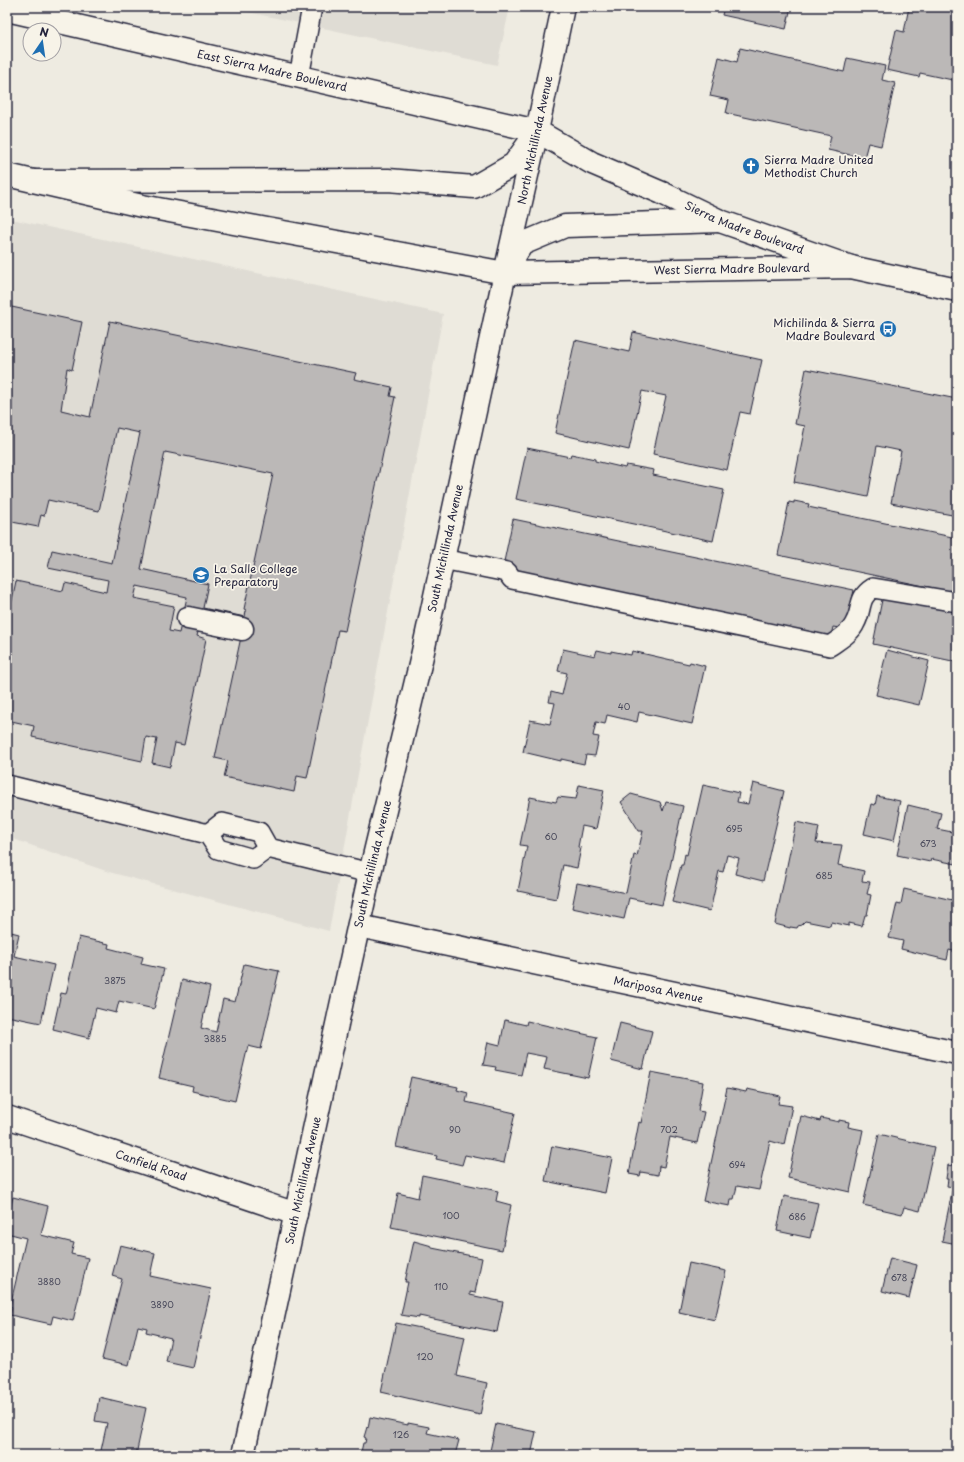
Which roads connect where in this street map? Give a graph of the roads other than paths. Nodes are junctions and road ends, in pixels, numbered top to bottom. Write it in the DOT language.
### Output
graph roads {
  1 [pos="312,7"];
  2 [pos="563,7"];
  3 [pos="7,10"];
  4 [pos="299,77"];
  5 [pos="537,131"];
  6 [pos="7,175"];
  7 [pos="33,181"];
  8 [pos="720,221"];
  9 [pos="851,267"];
  10 [pos="505,273"];
  11 [pos="957,290"];
  12 [pos="442,559"];
  13 [pos="957,602"];
  14 [pos="188,618"];
  15 [pos="242,629"];
  16 [pos="7,785"];
  17 [pos="208,834"];
  18 [pos="268,848"];
  19 [pos="370,873"];
  20 [pos="359,926"];
  21 [pos="957,1053"];
  22 [pos="7,1117"];
  23 [pos="296,1214"];
  24 [pos="243,1455"];
  1 -- 4 [label="lane"];
  2 -- 5 [label="main road, North Michillinda Avenue"];
  3 -- 4 [label="main road, East Sierra Madre Boulevard"];
  4 -- 5 [label="main road, East Sierra Madre Boulevard"];
  5 -- 7 [label="main road"];
  5 -- 8 [label="main road, Sierra Madre Boulevard"];
  5 -- 10 [label="main road, North Michillinda Avenue"];
  6 -- 7 [label="main road"];
  7 -- 10 [label="main road"];
  8 -- 9 [label="main road, Sierra Madre Boulevard"];
  8 -- 10 [label="main road"];
  9 -- 10 [label="main road, West Sierra Madre Boulevard"];
  9 -- 11 [label="main road, West Sierra Madre Boulevard"];
  10 -- 12 [label="main road, South Michillinda Avenue"];
  12 -- 13 [label="lane"];
  12 -- 19 [label="main road, South Michillinda Avenue"];
  14 -- 15 [label="main road"];
  16 -- 17 [label="lane"];
  17 -- 18 [label="lane"];
  17 -- 18 [label="lane"];
  18 -- 19 [label="lane"];
  19 -- 20 [label="main road, South Michillinda Avenue"];
  20 -- 21 [label="main road, Mariposa Avenue"];
  20 -- 23 [label="main road, South Michillinda Avenue"];
  22 -- 23 [label="main road, Canfield Road"];
  23 -- 24 [label="main road, South Michillinda Avenue"];
}
